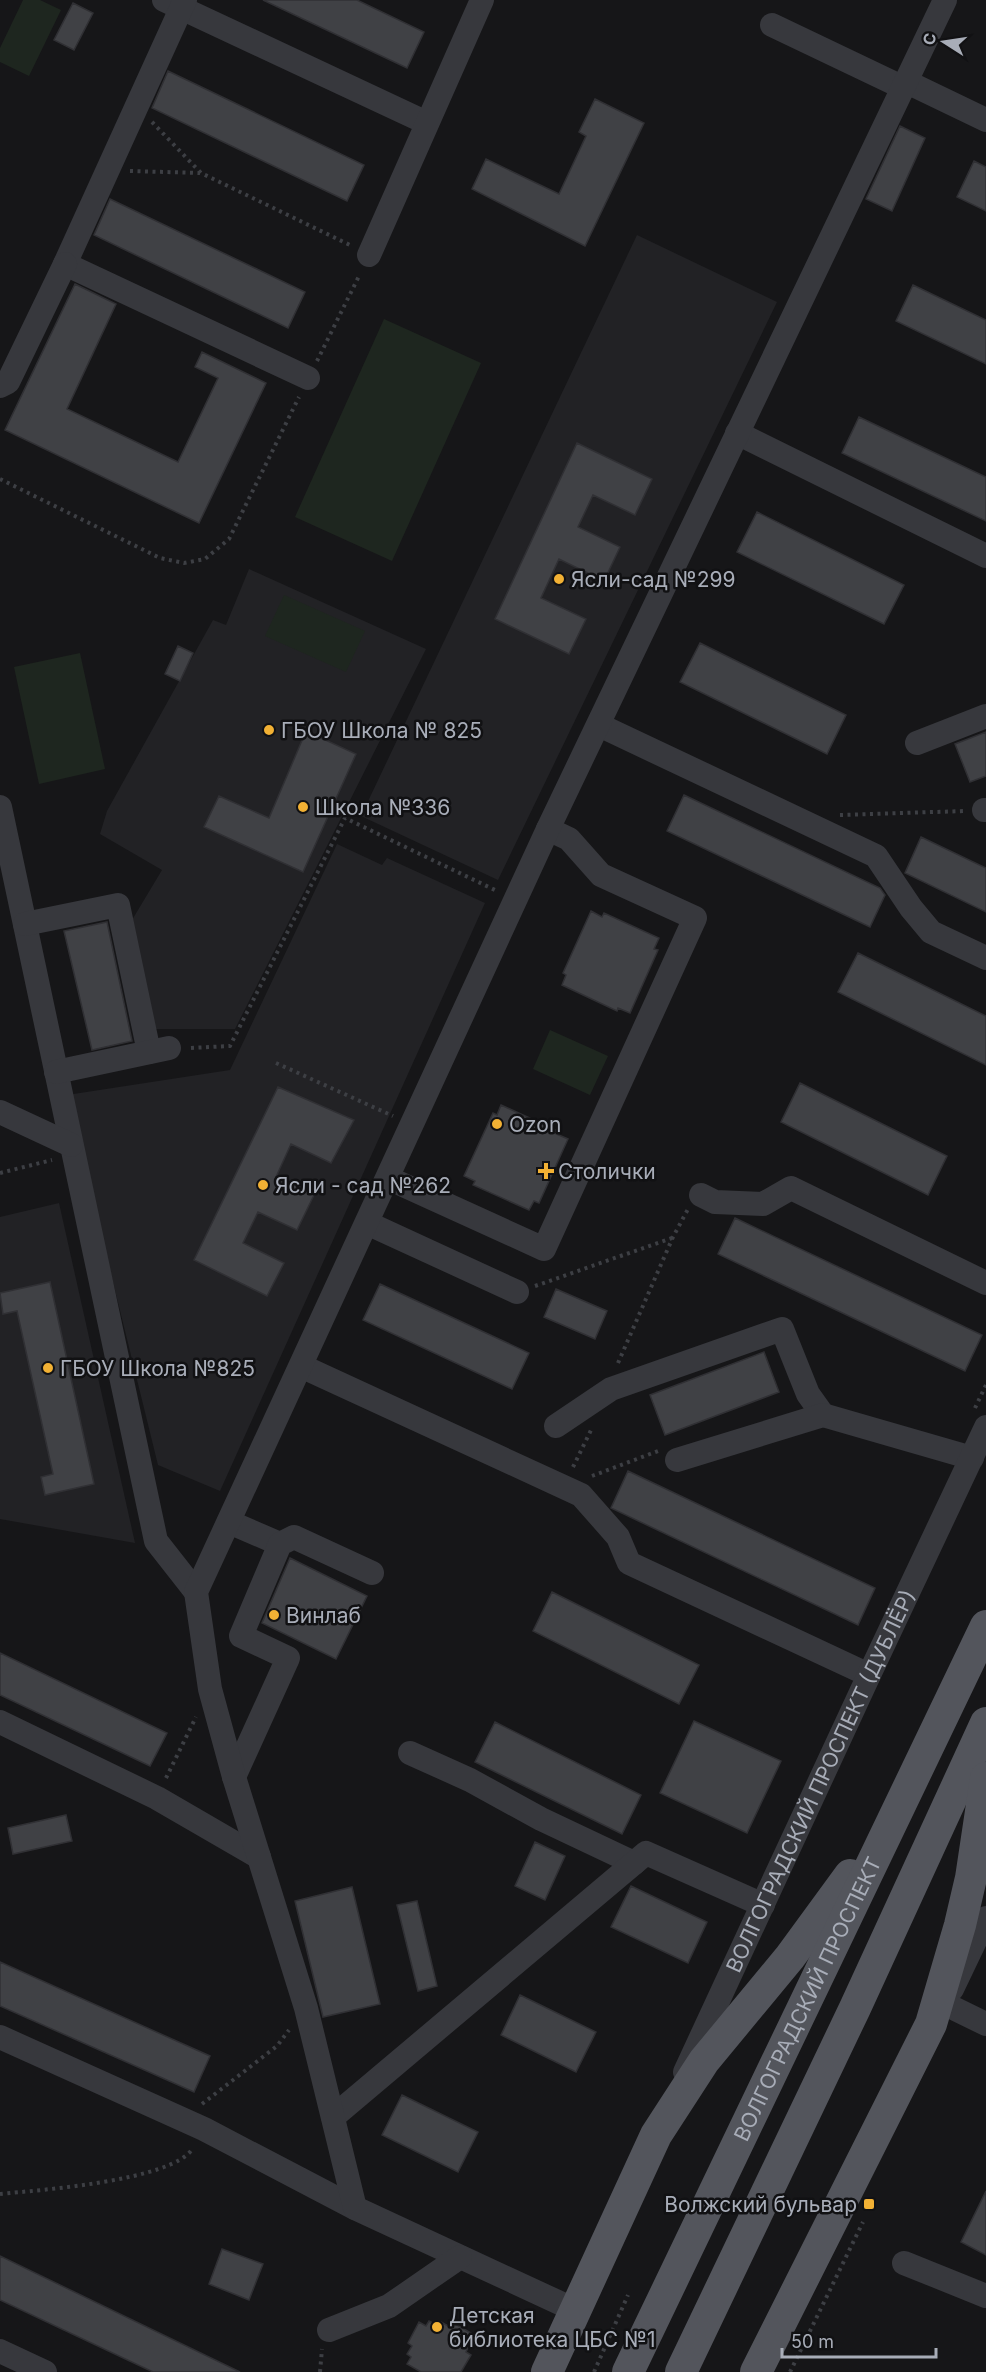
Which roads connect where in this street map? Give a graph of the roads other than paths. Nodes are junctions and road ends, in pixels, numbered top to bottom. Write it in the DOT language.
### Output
graph roads {
  1 [pos="482,0"];
  2 [pos="945,0"];
  3 [pos="177,2"];
  4 [pos="772,25"];
  5 [pos="905,85"];
  6 [pos="986,120"];
  7 [pos="427,123"];
  8 [pos="369,255"];
  9 [pos="65,264"];
  10 [pos="308,378"];
  11 [pos="0,386"];
  12 [pos="737,433"];
  13 [pos="986,556"];
  14 [pos="986,716"];
  15 [pos="599,725"];
  16 [pos="917,743"];
  17 [pos="0,807"];
  18 [pos="548,829"];
  19 [pos="25,924"];
  20 [pos="986,958"];
  21 [pos="56,1072"];
  22 [pos="0,1112"];
  23 [pos="73,1150"];
  24 [pos="388,1178"];
  25 [pos="701,1195"];
  26 [pos="367,1223"];
  27 [pos="986,1283"];
  28 [pos="517,1292"];
  29 [pos="302,1366"];
  30 [pos="823,1415"];
  31 [pos="556,1426"];
  32 [pos="986,1427"];
  33 [pos="972,1458"];
  34 [pos="677,1460"];
  35 [pos="229,1522"];
  36 [pos="280,1544"];
  37 [pos="372,1573"];
  38 [pos="196,1592"];
  39 [pos="986,1626"];
  40 [pos="869,1675"];
  41 [pos="0,1722"];
  42 [pos="986,1723"];
  43 [pos="410,1753"];
  44 [pos="234,1777"];
  45 [pos="986,1778"];
  46 [pos="897,1812"];
  47 [pos="259,1857"];
  48 [pos="634,1863"];
  49 [pos="763,1905"];
  50 [pos="986,1918"];
  51 [pos="938,2014"];
  52 [pos="986,2024"];
  53 [pos="0,2037"];
  54 [pos="333,2117"];
  55 [pos="656,2135"];
  56 [pos="355,2208"];
  57 [pos="460,2257"];
  58 [pos="904,2263"];
  59 [pos="986,2296"];
  60 [pos="575,2310"];
  61 [pos="329,2330"];
  62 [pos="0,2351"];
  63 [pos="45,2372"];
  64 [pos="547,2372"];
  65 [pos="628,2372"];
  66 [pos="681,2372"];
  67 [pos="756,2372"];
  1 -- 7 [label="street"];
  2 -- 5 [label="street"];
  3 -- 7 [label="street"];
  3 -- 9 [label="street"];
  4 -- 5 [label="street"];
  5 -- 6 [label="street"];
  5 -- 12 [label="street"];
  7 -- 8 [label="street"];
  9 -- 10 [label="street"];
  9 -- 11 [label="street"];
  12 -- 13 [label="street"];
  12 -- 15 [label="street"];
  14 -- 16 [label="street"];
  15 -- 18 [label="street"];
  15 -- 20 [label="street"];
  17 -- 19 [label="street"];
  18 -- 24 [label="street"];
  18 -- 24 [label="street"];
  19 -- 21 [label="street"];
  19 -- 21 [label="street"];
  21 -- 23 [label="street"];
  22 -- 23 [label="street"];
  23 -- 38 [label="street"];
  24 -- 26 [label="street"];
  25 -- 27 [label="street"];
  26 -- 28 [label="street"];
  26 -- 29 [label="street"];
  29 -- 35 [label="street"];
  29 -- 40 [label="street"];
  30 -- 31 [label="street"];
  30 -- 33 [label="street"];
  30 -- 34 [label="street"];
  32 -- 33 [label="street, ВОЛГОГРАДСКИЙ ПРОСПЕКТ (ДУБЛЁР)"];
  33 -- 40 [label="street, ВОЛГОГРАДСКИЙ ПРОСПЕКТ (ДУБЛЁР)"];
  35 -- 36 [label="street"];
  35 -- 38 [label="street"];
  36 -- 37 [label="street"];
  36 -- 44 [label="street"];
  38 -- 44 [label="street"];
  39 -- 46 [label="main road, ВОЛГОГРАДСКИЙ ПРОСПЕКТ"];
  40 -- 49 [label="street, ВОЛГОГРАДСКИЙ ПРОСПЕКТ (ДУБЛЁР)"];
  41 -- 47 [label="street"];
  42 -- 66 [label="main road, ВОЛГОГРАДСКИЙ ПРОСПЕКТ"];
  43 -- 48 [label="street"];
  44 -- 47 [label="street"];
  45 -- 51 [label="main road"];
  46 -- 55 [label="main road, ВОЛГОГРАДСКИЙ ПРОСПЕКТ (ДУБЛЁР)"];
  46 -- 65 [label="main road, ВОЛГОГРАДСКИЙ ПРОСПЕКТ"];
  47 -- 54 [label="street"];
  48 -- 49 [label="street"];
  48 -- 54 [label="street"];
  49 -- 55 [label="street, ВОЛГОГРАДСКИЙ ПРОСПЕКТ (ДУБЛЁР)"];
  50 -- 51 [label="street"];
  51 -- 52 [label="street"];
  51 -- 67 [label="main road"];
  53 -- 56 [label="street"];
  54 -- 56 [label="street"];
  55 -- 60 [label="main road, ВОЛГОГРАДСКИЙ ПРОСПЕКТ (ДУБЛЁР)"];
  56 -- 57 [label="street"];
  57 -- 60 [label="street"];
  57 -- 61 [label="street"];
  58 -- 59 [label="street"];
  60 -- 64 [label="main road, ВОЛГОГРАДСКИЙ ПРОСПЕКТ (ДУБЛЁР)"];
  62 -- 63 [label="street"];
}
